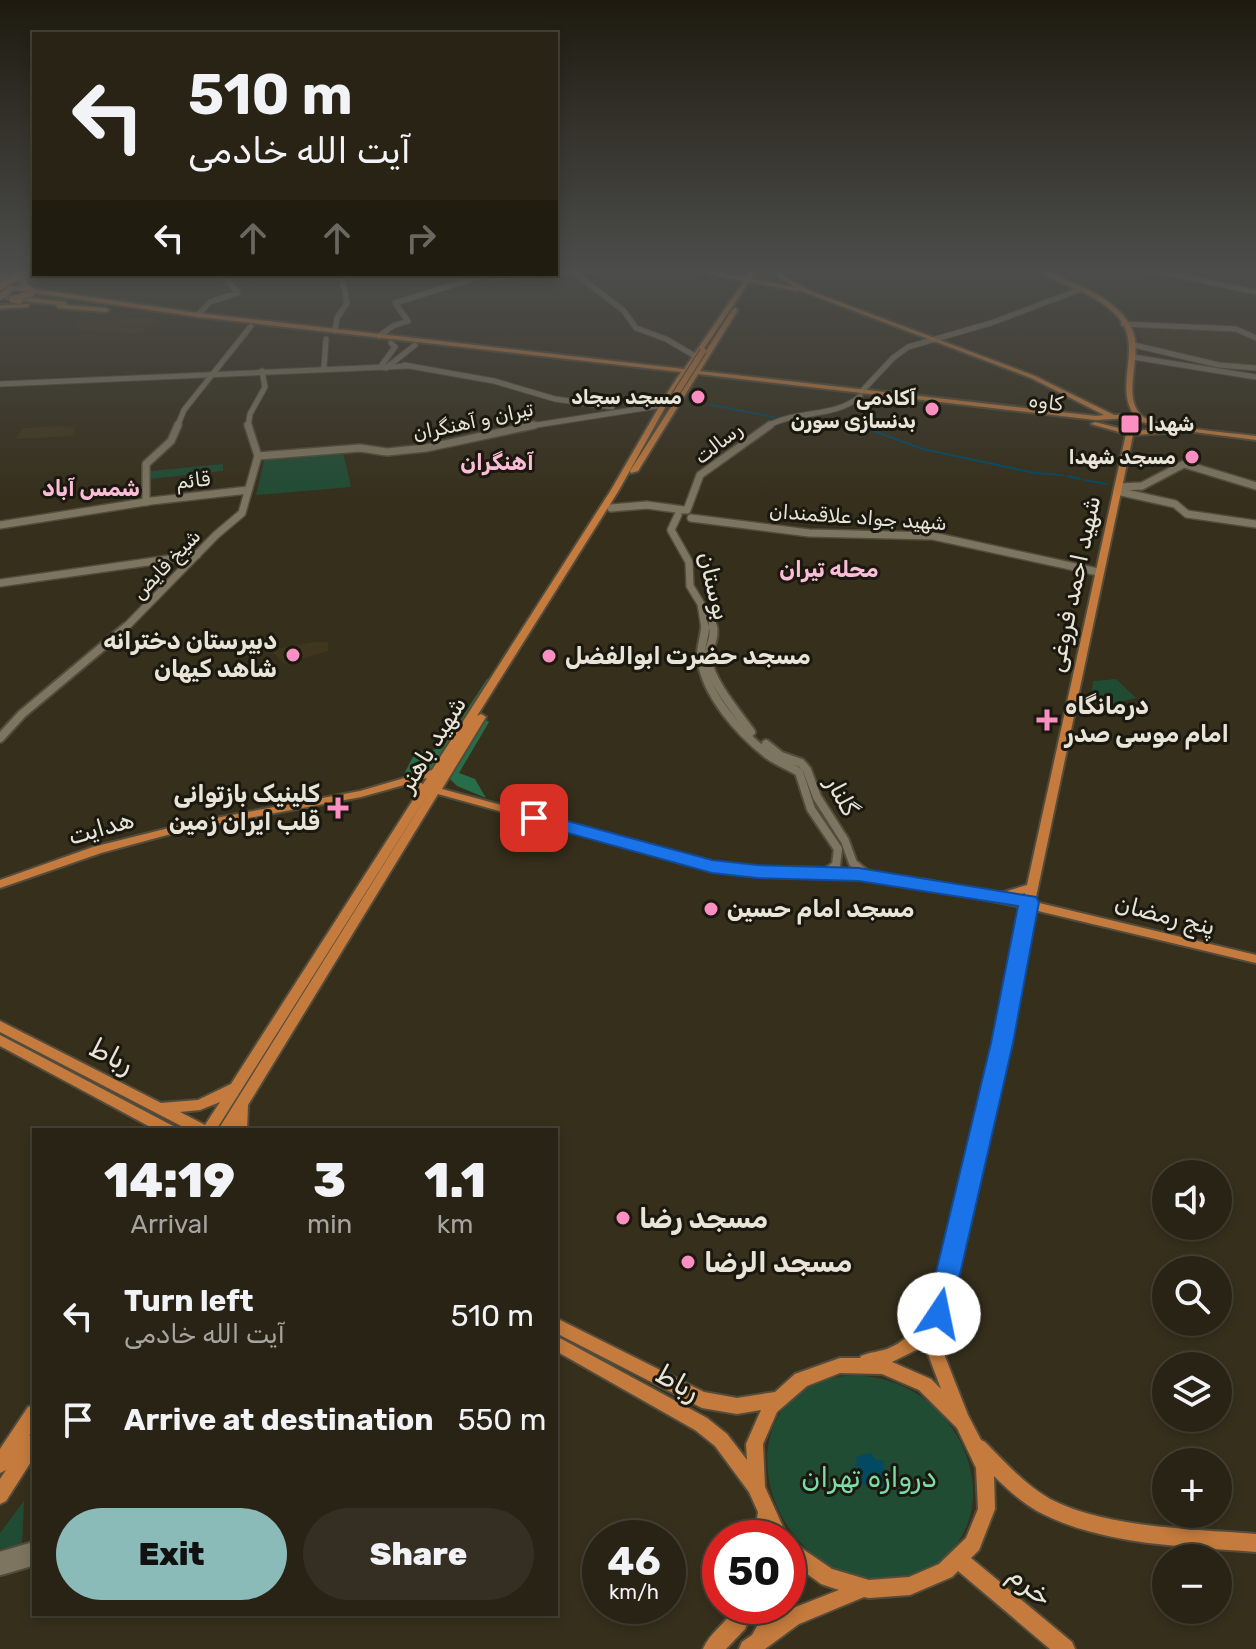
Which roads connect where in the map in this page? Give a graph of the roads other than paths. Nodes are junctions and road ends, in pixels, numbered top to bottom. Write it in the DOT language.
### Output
graph roads {
  1 [pos="1134,345"];
  2 [pos="236,346"];
  3 [pos="328,346"];
  4 [pos="393,346"];
  5 [pos="402,346"];
  6 [pos="460,346"];
  7 [pos="680,346"];
  8 [pos="705,346"];
  9 [pos="709,346"];
  10 [pos="911,346"];
  11 [pos="950,346"];
  12 [pos="1138,346"];
  13 [pos="412,347"];
  14 [pos="698,356"];
  15 [pos="1133,357"];
  16 [pos="324,367"];
  17 [pos="386,367"];
  18 [pos="1256,367"];
  19 [pos="638,368"];
  20 [pos="654,370"];
  21 [pos="262,371"];
  22 [pos="216,373"];
  23 [pos="684,373"];
  24 [pos="697,374"];
  25 [pos="1256,377"];
  26 [pos="726,379"];
  27 [pos="0,384"];
  28 [pos="675,386"];
  29 [pos="686,392"];
  30 [pos="861,394"];
  31 [pos="669,395"];
  32 [pos="664,405"];
  33 [pos="642,409"];
  34 [pos="1132,410"];
  35 [pos="658,415"];
  36 [pos="1109,418"];
  37 [pos="1140,418"];
  38 [pos="1150,427"];
  39 [pos="1130,433"];
  40 [pos="1256,440"];
  41 [pos="258,456"];
  42 [pos="634,464"];
  43 [pos="1256,486"];
  44 [pos="1118,489"];
  45 [pos="248,490"];
  46 [pos="618,496"];
  47 [pos="146,502"];
  48 [pos="630,504"];
  49 [pos="611,508"];
  50 [pos="683,514"];
  51 [pos="1256,524"];
  52 [pos="0,525"];
  53 [pos="197,555"];
  54 [pos="1098,572"];
  55 [pos="0,582"];
  56 [pos="555,592"];
  57 [pos="0,738"];
  58 [pos="769,749"];
  59 [pos="436,780"];
  60 [pos="409,782"];
  61 [pos="456,792"];
  62 [pos="424,800"];
  63 [pos="830,871"];
  64 [pos="868,876"];
  65 [pos="0,884"];
  66 [pos="998,898"];
  67 [pos="1029,903"];
  68 [pos="1064,912"];
  69 [pos="1256,959"];
  70 [pos="0,1026"];
  71 [pos="0,1040"];
  72 [pos="241,1092"];
  73 [pos="160,1108"];
  74 [pos="163,1128"];
  75 [pos="198,1128"];
  76 [pos="211,1128"];
  77 [pos="226,1128"];
  78 [pos="240,1128"];
  79 [pos="558,1326"];
  80 [pos="930,1339"];
  81 [pos="558,1344"];
  82 [pos="855,1364"];
  83 [pos="776,1400"];
  84 [pos="32,1416"];
  85 [pos="961,1419"];
  86 [pos="32,1445"];
  87 [pos="975,1445"];
  88 [pos="0,1464"];
  89 [pos="756,1488"];
  90 [pos="0,1495"];
  91 [pos="766,1516"];
  92 [pos="765,1520"];
  93 [pos="768,1520"];
  94 [pos="1256,1543"];
  95 [pos="32,1550"];
  96 [pos="32,1558"];
  97 [pos="962,1562"];
  98 [pos="2,1563"];
  99 [pos="806,1565"];
  100 [pos="857,1592"];
  101 [pos="734,1624"];
  102 [pos="767,1624"];
  103 [pos="751,1647"];
  104 [pos="713,1649"];
  105 [pos="1065,1649"];
  1 -- 15 [label="main road"];
  2 -- 22 [label="street"];
  3 -- 16 [label="street"];
  4 -- 17 [label="street"];
  5 -- 13 [label="main road, کاوه"];
  6 -- 19 [label="main road, کاوه"];
  7 -- 14 [label="street"];
  8 -- 14 [label="main road"];
  9 -- 42 [label="main road, bridge"];
  10 -- 30 [label="street"];
  11 -- 36 [label="main road"];
  12 -- 18 [label="street"];
  13 -- 17 [label="street"];
  13 -- 19 [label="main road, کاوه"];
  14 -- 20 [label="main road"];
  14 -- 23 [label="main road, شهید باهنر"];
  14 -- 24 [label="main road, شهید باهنر"];
  14 -- 26 [label="main road"];
  14 -- 42 [label="main road, bridge"];
  15 -- 25 [label="street"];
  15 -- 34 [label="main road"];
  16 -- 17 [label="street"];
  16 -- 21 [label="street"];
  17 -- 33 [label="street"];
  19 -- 20 [label="main road, کاوه"];
  20 -- 23 [label="main road, کاوه"];
  20 -- 28 [label="main road"];
  21 -- 22 [label="street"];
  21 -- 41 [label="street, شیخ فایض"];
  22 -- 27 [label="street"];
  22 -- 47 [label="street"];
  23 -- 24 [label="main road, کاوه"];
  23 -- 28 [label="main road, شهید باهنر"];
  24 -- 26 [label="main road, کاوه"];
  24 -- 29 [label="main road, شهید باهنر"];
  26 -- 29 [label="main road"];
  26 -- 30 [label="main road, کاوه"];
  28 -- 31 [label="main road, شهید باهنر"];
  29 -- 31 [label="main road"];
  29 -- 42 [label="main road, شهید باهنر"];
  30 -- 36 [label="main road, کاوه"];
  30 -- 50 [label="street, رسالت"];
  31 -- 32 [label="main road, شهید باهنر"];
  32 -- 33 [label="street, تیران و آهنگران"];
  32 -- 35 [label="main road, شهید باهنر"];
  33 -- 35 [label="street"];
  33 -- 41 [label="street, تیران و آهنگران"];
  34 -- 36 [label="main road"];
  34 -- 37 [label="main road"];
  35 -- 42 [label="main road, شهید باهنر"];
  36 -- 37 [label="main road"];
  36 -- 39 [label="main road"];
  37 -- 38 [label="main road"];
  38 -- 39 [label="main road"];
  38 -- 40 [label="main road"];
  39 -- 44 [label="main road, شهید احمد فروغی"];
  41 -- 45 [label="street, شیخ فایض"];
  42 -- 46 [label="main road, شهید باهنر"];
  42 -- 56 [label="main road, شهید باهنر"];
  43 -- 44 [label="street"];
  44 -- 51 [label="street"];
  44 -- 54 [label="main road, شهید احمد فروغی"];
  45 -- 47 [label="street, قائم"];
  45 -- 53 [label="street, شیخ فایض"];
  46 -- 48 [label="street, شهید جواد علاقمندان"];
  46 -- 49 [label="main road, شهید باهنر"];
  47 -- 52 [label="street, قائم"];
  48 -- 49 [label="street, شهید جواد علاقمندان"];
  48 -- 50 [label="street, شهید جواد علاقمندان"];
  49 -- 56 [label="main road, شهید باهنر"];
  50 -- 54 [label="street, شهید جواد علاقمندان"];
  50 -- 58 [label="street, بوستان"];
  53 -- 55 [label="street"];
  53 -- 57 [label="street, شیخ فایض"];
  54 -- 67 [label="main road, شهید احمد فروغی"];
  56 -- 59 [label="main road, شهید باهنر"];
  58 -- 63 [label="street, گلنار"];
  58 -- 64 [label="street, گلنار"];
  59 -- 60 [label="main road"];
  59 -- 60 [label="main road, هدایت"];
  59 -- 61 [label="main road"];
  59 -- 61 [label="main road"];
  59 -- 62 [label="main road, شهید باهنر"];
  60 -- 62 [label="main road"];
  60 -- 65 [label="main road, هدایت"];
  61 -- 62 [label="main road"];
  61 -- 63 [label="main road"];
  62 -- 72 [label="main road, شهید باهنر"];
  63 -- 64 [label="main road"];
  64 -- 66 [label="main road"];
  66 -- 67 [label="main road"];
  66 -- 67 [label="main road"];
  67 -- 68 [label="main road, پنج رمضان"];
  67 -- 68 [label="main road, پنج رمضان"];
  67 -- 80 [label="main road, شهید احمد فروغی"];
  68 -- 69 [label="main road, پنج رمضان"];
  70 -- 73 [label="main road, رباط"];
  71 -- 74 [label="main road, رباط"];
  72 -- 73 [label="main road"];
  72 -- 76 [label="main road, شهید باهنر"];
  72 -- 77 [label="main road, شهید باهنر"];
  72 -- 78 [label="main road"];
  73 -- 75 [label="main road, رباط"];
  79 -- 83 [label="main road, رباط"];
  80 -- 82 [label="main road"];
  80 -- 85 [label="main road, شهید احمد فروغی"];
  81 -- 89 [label="main road, رباط"];
  82 -- 83 [label="main road"];
  82 -- 85 [label="main road"];
  83 -- 89 [label="main road"];
  84 -- 88 [label="main road"];
  85 -- 87 [label="main road"];
  86 -- 90 [label="main road"];
  87 -- 94 [label="main road"];
  87 -- 97 [label="main road"];
  89 -- 91 [label="main road"];
  91 -- 92 [label="main road"];
  91 -- 93 [label="main road"];
  95 -- 98 [label="street"];
  96 -- 98 [label="street"];
  97 -- 100 [label="main road"];
  97 -- 105 [label="main road, خرم"];
  99 -- 100 [label="main road"];
  100 -- 103 [label="main road"];
  101 -- 104 [label="main road"];
  102 -- 103 [label="main road"];
}
